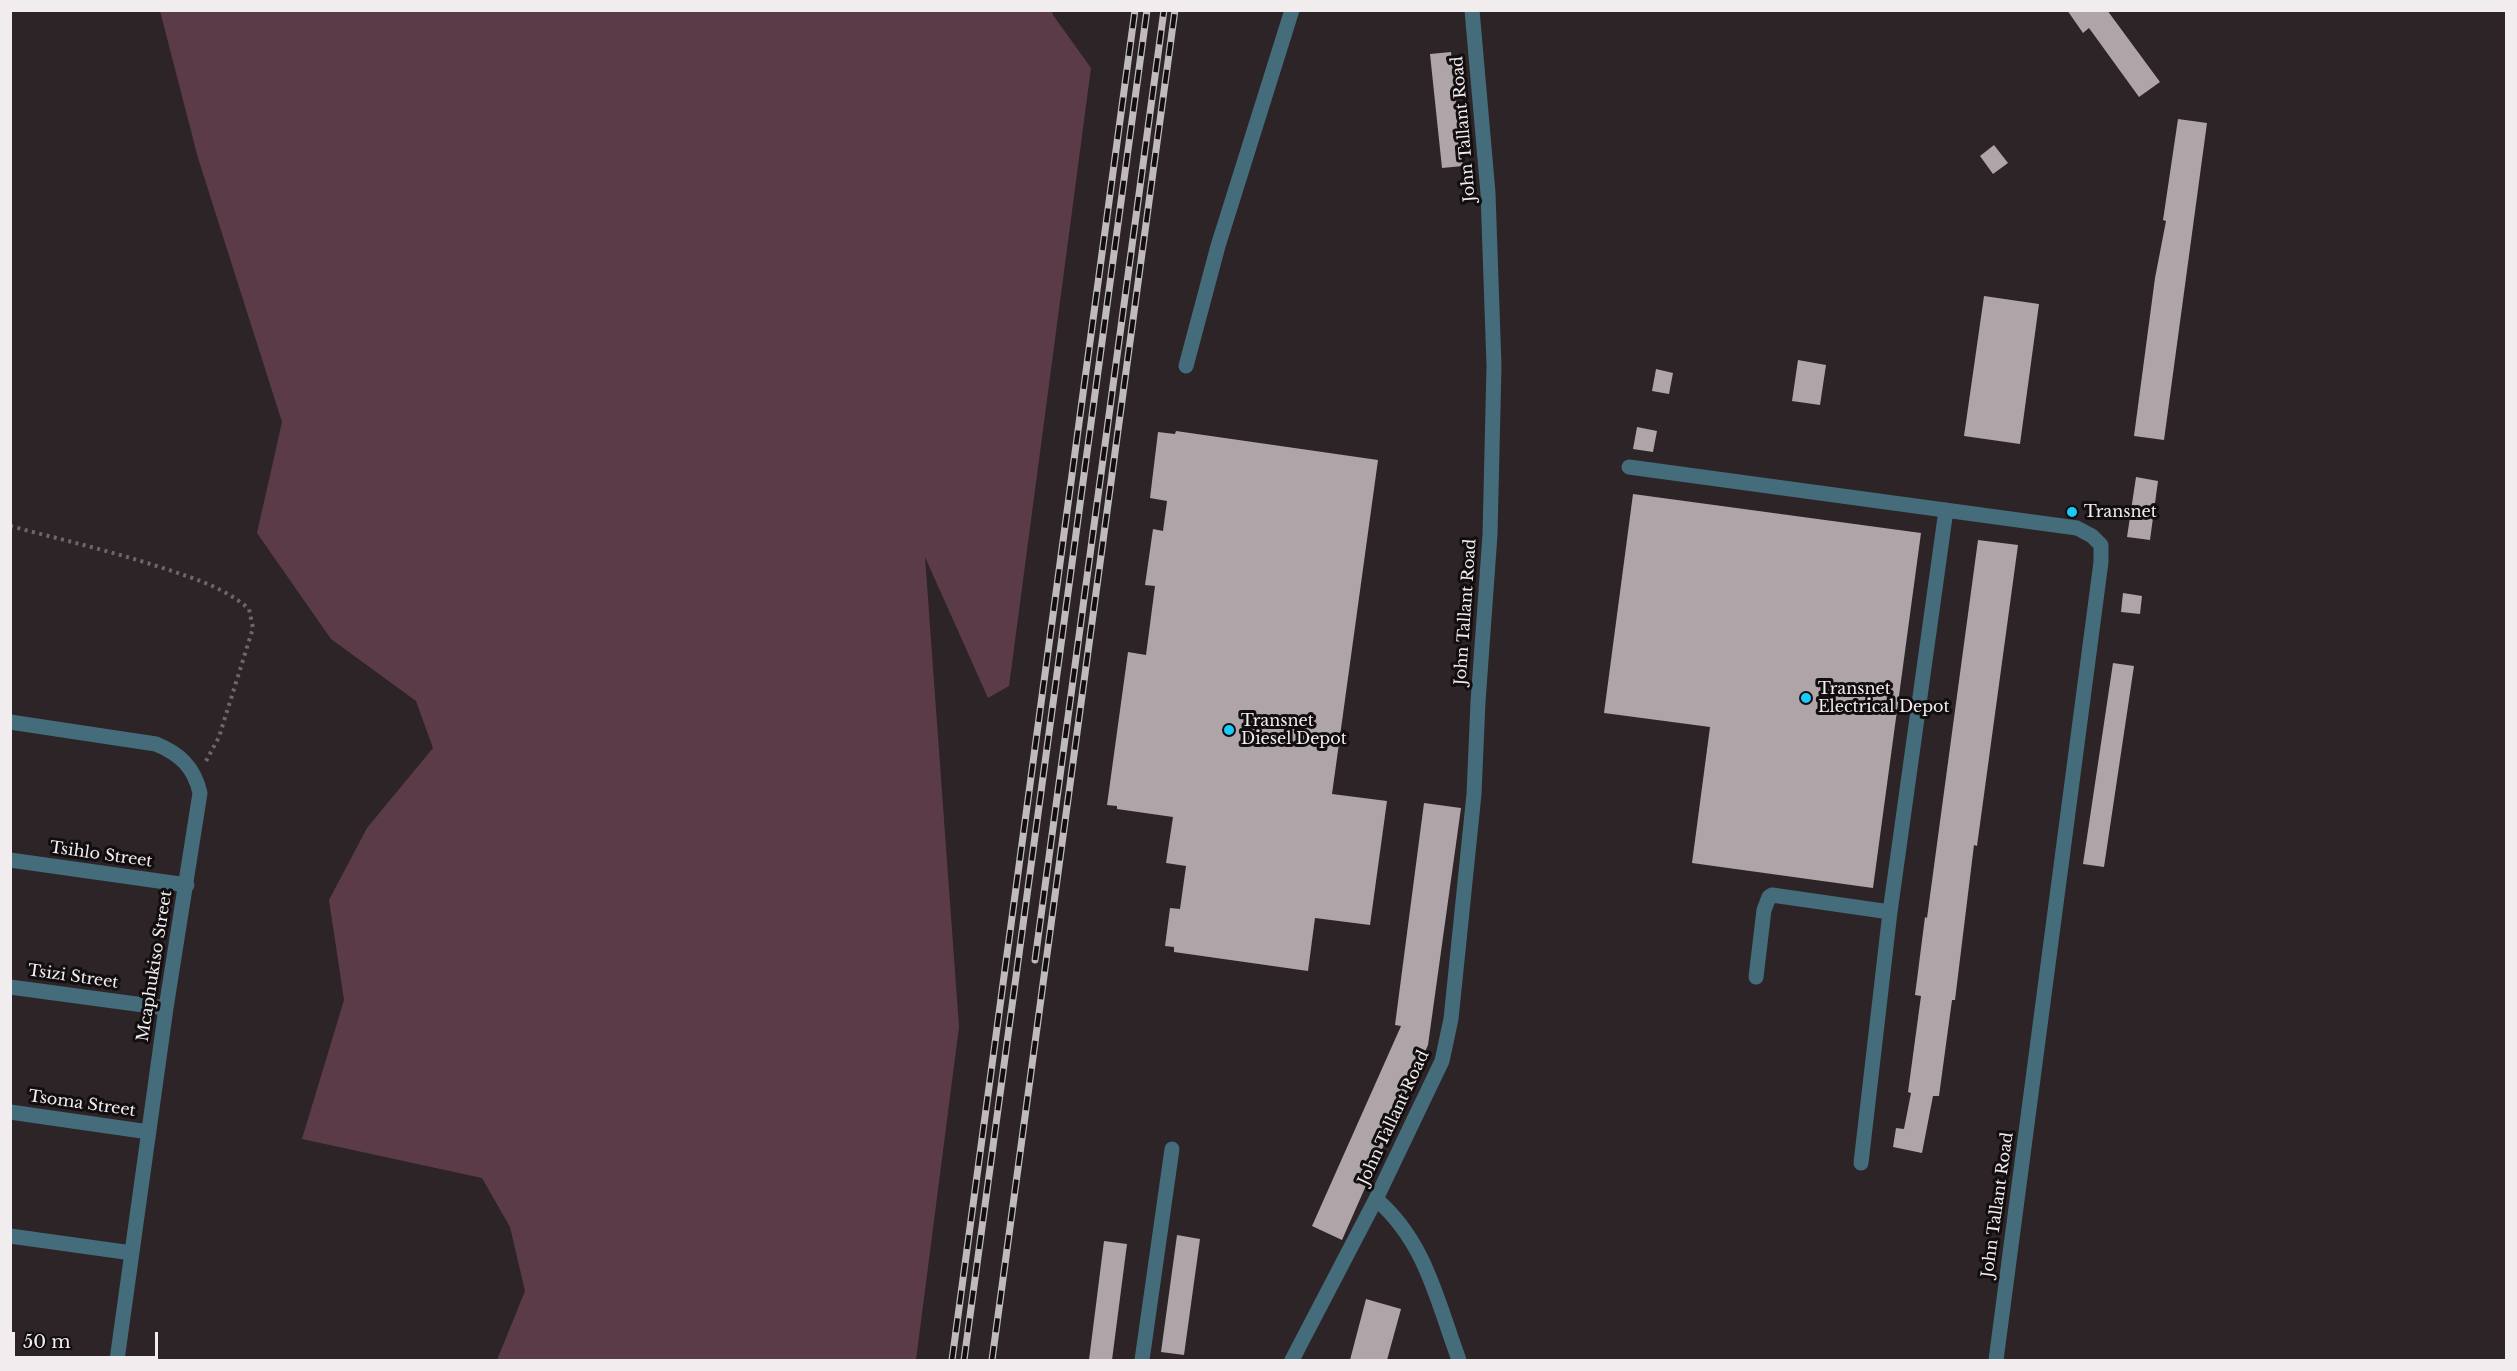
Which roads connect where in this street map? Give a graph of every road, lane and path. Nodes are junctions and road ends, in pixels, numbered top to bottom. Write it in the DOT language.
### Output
graph roads {
  1 [pos="1292,10"];
  2 [pos="1472,10"];
  3 [pos="1186,366"];
  4 [pos="1629,467"];
  5 [pos="1946,510"];
  6 [pos="10,526"];
  7 [pos="10,722"];
  8 [pos="196,776"];
  9 [pos="10,860"];
  10 [pos="187,885"];
  11 [pos="1890,912"];
  12 [pos="1756,977"];
  13 [pos="10,987"];
  14 [pos="166,1008"];
  15 [pos="10,1112"];
  16 [pos="149,1132"];
  17 [pos="1172,1149"];
  18 [pos="1861,1163"];
  19 [pos="1376,1199"];
  20 [pos="10,1236"];
  21 [pos="132,1253"];
  22 [pos="117,1360"];
  23 [pos="1142,1360"];
  24 [pos="1292,1360"];
  25 [pos="1459,1360"];
  26 [pos="1996,1360"];
  1 -- 3 [label="street"];
  2 -- 19 [label="street, John Tallant Road"];
  4 -- 5 [label="street"];
  5 -- 11 [label="street"];
  5 -- 26 [label="street, John Tallant Road"];
  6 -- 8 [label="path"];
  7 -- 8 [label="street"];
  8 -- 10 [label="street, Mcaphukiso Street"];
  9 -- 10 [label="street, Tsihlo Street"];
  10 -- 14 [label="street, Mcaphukiso Street"];
  11 -- 12 [label="street"];
  11 -- 18 [label="street"];
  13 -- 14 [label="street, Tsizi Street"];
  14 -- 16 [label="street, Mcaphukiso Street"];
  15 -- 16 [label="street, Tsoma Street"];
  16 -- 21 [label="street, Mcaphukiso Street"];
  17 -- 23 [label="street"];
  19 -- 24 [label="street, John Tallant Road"];
  19 -- 25 [label="street, John Tallant Road"];
  20 -- 21 [label="street"];
  21 -- 22 [label="street, Mcaphukiso Street"];
}
